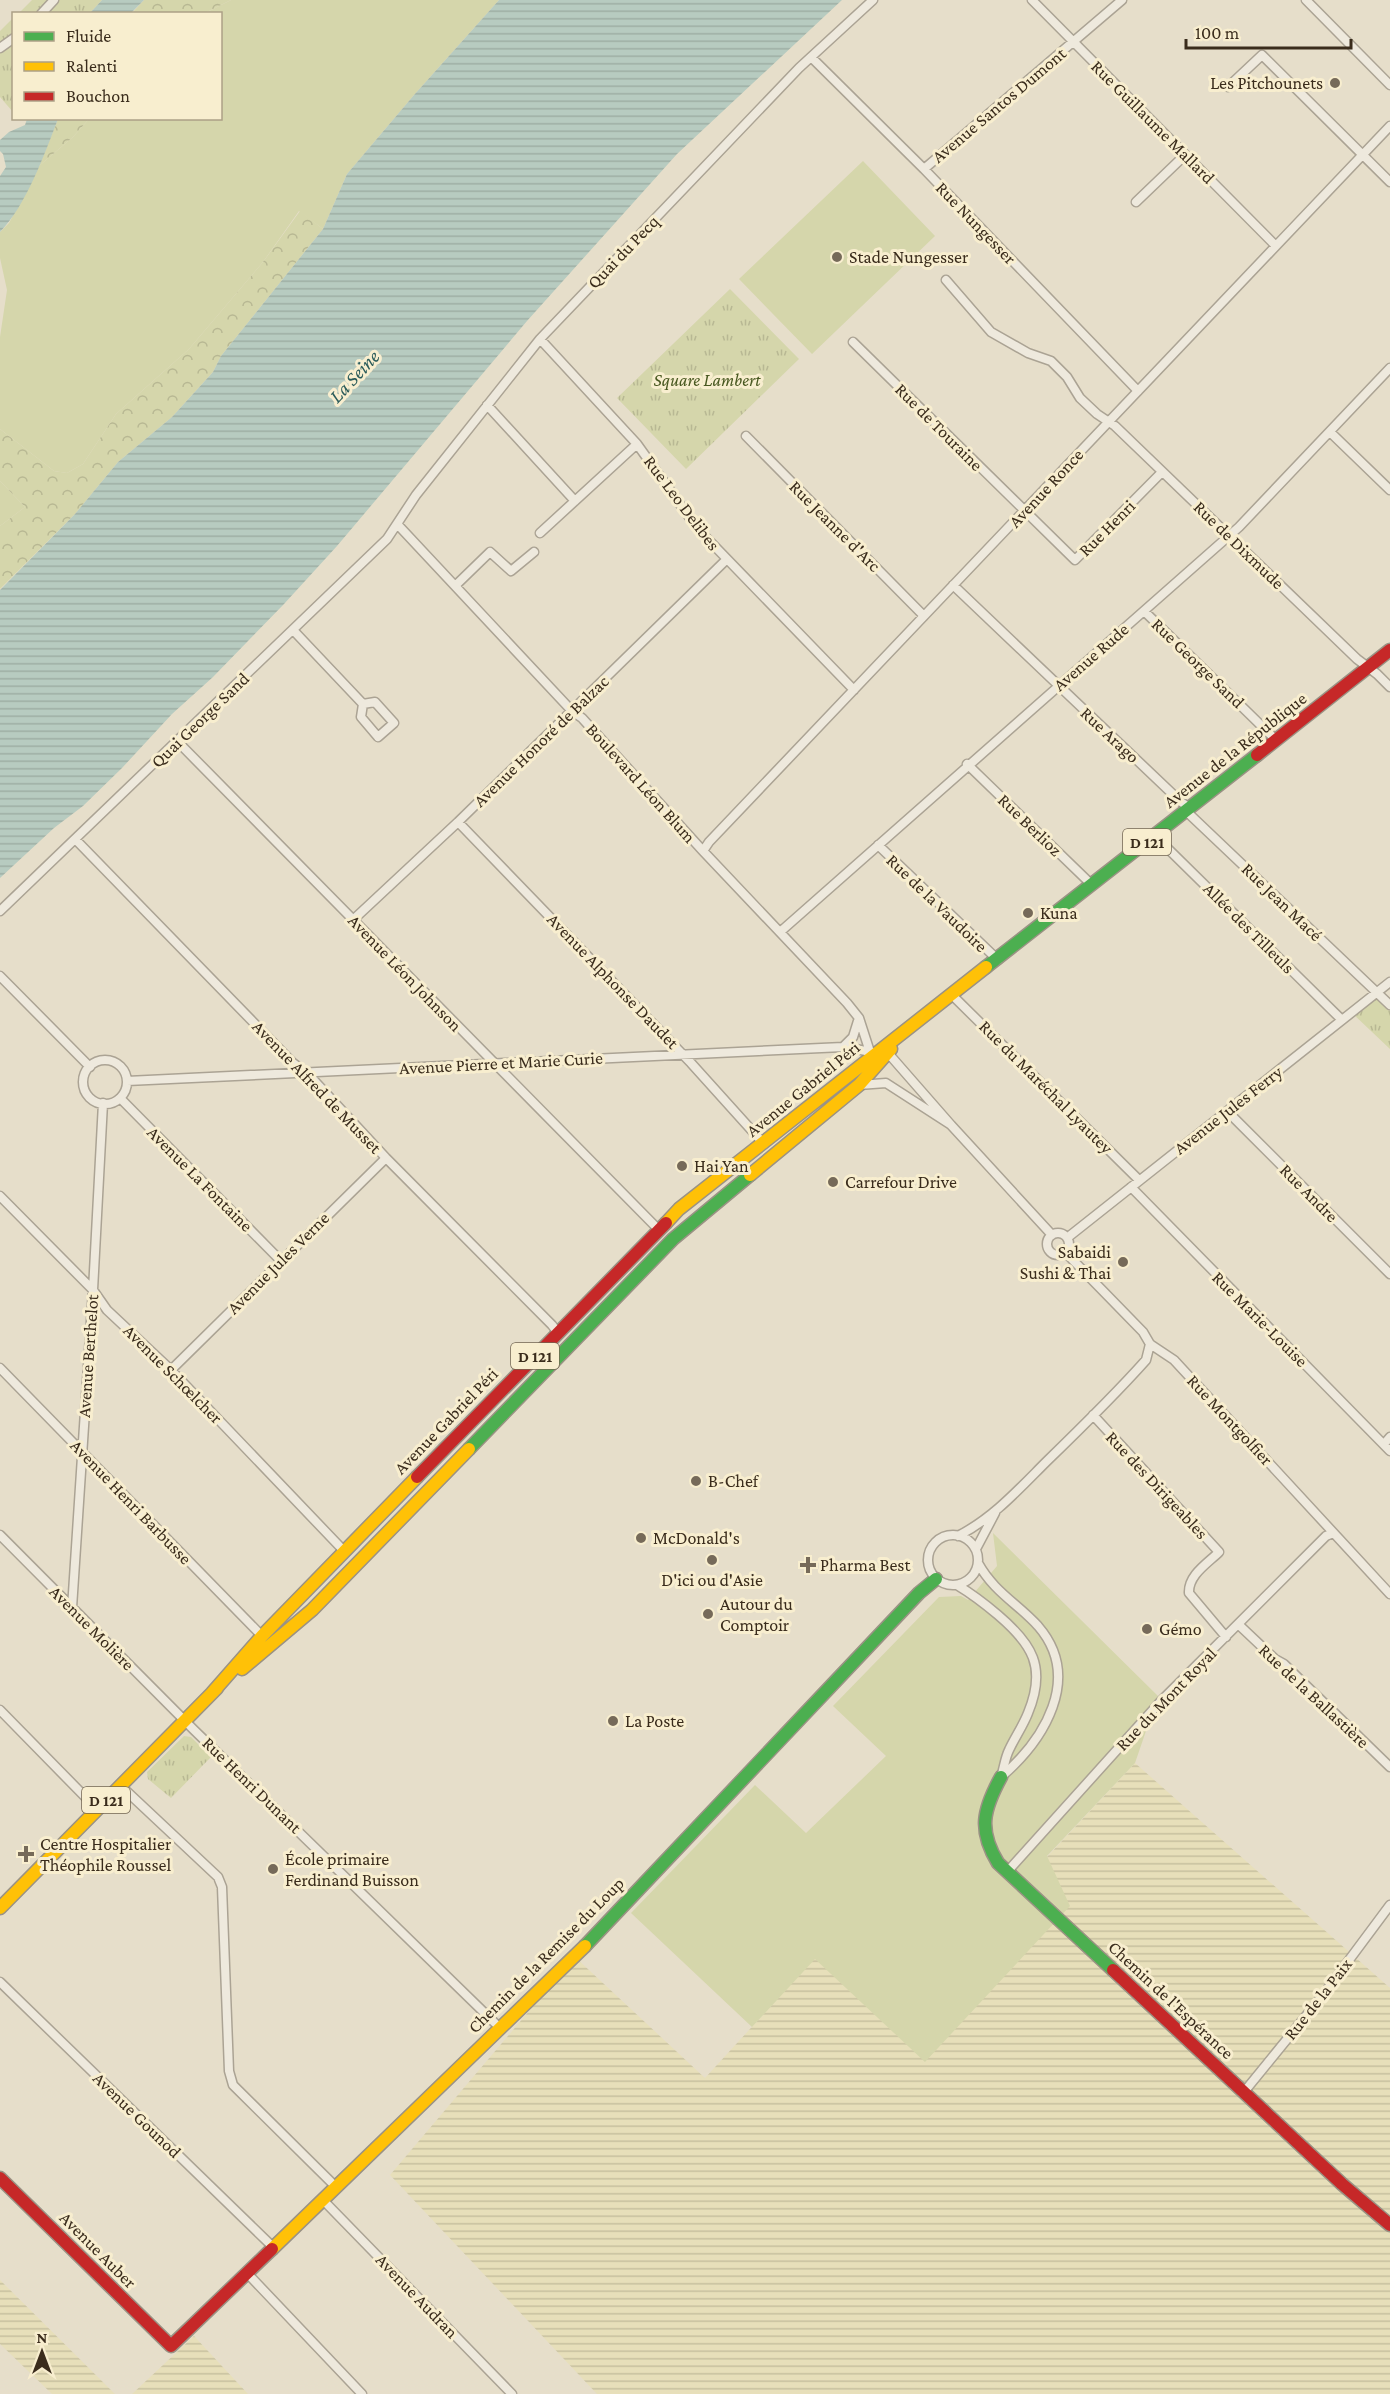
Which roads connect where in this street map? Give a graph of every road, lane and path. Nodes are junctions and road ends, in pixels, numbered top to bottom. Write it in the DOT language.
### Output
graph roads {
  1 [pos="54,0"];
  2 [pos="873,0"];
  3 [pos="1032,0"];
  4 [pos="1122,0"];
  5 [pos="1306,0"];
  6 [pos="43,12"];
  7 [pos="1073,42"];
  8 [pos="811,57"];
  9 [pos="1390,85"];
  10 [pos="1228,87"];
  11 [pos="1390,126"];
  12 [pos="1185,155"];
  13 [pos="1363,155"];
  14 [pos="924,169"];
  15 [pos="1390,182"];
  16 [pos="1136,202"];
  17 [pos="1275,245"];
  18 [pos="946,280"];
  19 [pos="540,339"];
  20 [pos="853,342"];
  21 [pos="1390,368"];
  22 [pos="1138,392"];
  23 [pos="487,405"];
  24 [pos="1110,421"];
  25 [pos="1330,432"];
  26 [pos="746,436"];
  27 [pos="637,444"];
  28 [pos="1162,472"];
  29 [pos="1390,490"];
  30 [pos="575,501"];
  31 [pos="1025,511"];
  32 [pos="398,525"];
  33 [pos="540,532"];
  34 [pos="1229,535"];
  35 [pos="534,552"];
  36 [pos="726,560"];
  37 [pos="456,585"];
  38 [pos="953,585"];
  39 [pos="1144,611"];
  40 [pos="924,616"];
  41 [pos="293,630"];
  42 [pos="1390,650"];
  43 [pos="1370,667"];
  44 [pos="1058,686"];
  45 [pos="1390,687"];
  46 [pos="854,690"];
  47 [pos="363,704"];
  48 [pos="572,711"];
  49 [pos="1276,741"];
  50 [pos="178,742"];
  51 [pos="968,765"];
  52 [pos="1188,810"];
  53 [pos="458,822"];
  54 [pos="1155,836"];
  55 [pos="76,840"];
  56 [pos="878,845"];
  57 [pos="703,851"];
  58 [pos="1092,885"];
  59 [pos="0,911"];
  60 [pos="354,919"];
  61 [pos="780,932"];
  62 [pos="998,960"];
  63 [pos="0,976"];
  64 [pos="1390,982"];
  65 [pos="1377,993"];
  66 [pos="952,995"];
  67 [pos="1390,1005"];
  68 [pos="859,1018"];
  69 [pos="1342,1020"];
  70 [pos="843,1047"];
  71 [pos="879,1052"];
  72 [pos="682,1054"];
  73 [pos="496,1064"];
  74 [pos="90,1067"];
  75 [pos="308,1074"];
  76 [pos="127,1081"];
  77 [pos="859,1085"];
  78 [pos="120,1098"];
  79 [pos="102,1103"];
  80 [pos="1227,1111"];
  81 [pos="951,1125"];
  82 [pos="764,1144"];
  83 [pos="386,1158"];
  84 [pos="1139,1180"];
  85 [pos="1131,1186"];
  86 [pos="0,1196"];
  87 [pos="658,1229"];
  88 [pos="1052,1235"];
  89 [pos="1067,1238"];
  90 [pos="1065,1252"];
  91 [pos="281,1261"];
  92 [pos="1390,1274"];
  93 [pos="93,1290"];
  94 [pos="558,1333"];
  95 [pos="1150,1344"];
  96 [pos="0,1368"];
  97 [pos="171,1370"];
  98 [pos="1093,1415"];
  99 [pos="1388,1444"];
  100 [pos="81,1451"];
  101 [pos="995,1512"];
  102 [pos="1333,1533"];
  103 [pos="0,1536"];
  104 [pos="958,1536"];
  105 [pos="976,1549"];
  106 [pos="345,1552"];
  107 [pos="978,1563"];
  108 [pos="936,1579"];
  109 [pos="957,1585"];
  110 [pos="1390,1594"];
  111 [pos="72,1608"];
  112 [pos="1239,1625"];
  113 [pos="262,1636"];
  114 [pos="1226,1637"];
  115 [pos="212,1693"];
  116 [pos="0,1710"];
  117 [pos="184,1719"];
  118 [pos="1390,1767"];
  119 [pos="1001,1777"];
  120 [pos="121,1786"];
  121 [pos="97,1809"];
  122 [pos="1007,1872"];
  123 [pos="1390,1905"];
  124 [pos="0,1908"];
  125 [pos="0,1982"];
  126 [pos="500,2028"];
  127 [pos="1244,2092"];
  128 [pos="0,2178"];
  129 [pos="335,2186"];
  130 [pos="322,2199"];
  131 [pos="1390,2225"];
  132 [pos="273,2247"];
  133 [pos="247,2273"];
  134 [pos="171,2346"];
  135 [pos="362,2394"];
  136 [pos="512,2394"];
  1 -- 6 [label="street"];
  2 -- 8 [label="street, Quai du Pecq"];
  3 -- 7 [label="street, Rue Guillaume Mallard"];
  4 -- 7 [label="street, Avenue Santos Dumont"];
  5 -- 9 [label="street"];
  7 -- 12 [label="street, Rue Guillaume Mallard"];
  7 -- 14 [label="street, Avenue Santos Dumont"];
  8 -- 14 [label="street, Rue Nungesser"];
  8 -- 19 [label="street, Quai du Pecq"];
  10 -- 13 [label="street"];
  11 -- 13 [label="street, Avenue Ronce"];
  12 -- 16 [label="street"];
  12 -- 17 [label="street, Rue Guillaume Mallard"];
  13 -- 15 [label="street"];
  13 -- 17 [label="street, Avenue Ronce"];
  14 -- 22 [label="street, Rue Nungesser"];
  17 -- 22 [label="street, Avenue Ronce"];
  18 -- 24 [label="street, Rue de Dixmude"];
  19 -- 23 [label="street, Quai du Pecq"];
  19 -- 27 [label="street, Rue Leo Delibes"];
  20 -- 31 [label="street, Rue de Touraine"];
  21 -- 25 [label="street, Avenue Rude"];
  22 -- 24 [label="street, Avenue Ronce"];
  23 -- 30 [label="street"];
  23 -- 32 [label="street, Quai du Pecq"];
  24 -- 28 [label="street, Rue de Dixmude"];
  24 -- 31 [label="street, Avenue Ronce"];
  25 -- 29 [label="street"];
  25 -- 34 [label="street, Avenue Rude"];
  26 -- 40 [label="street, Rue Jeanne d'Arc"];
  27 -- 30 [label="street"];
  27 -- 36 [label="street, Rue Leo Delibes"];
  28 -- 31 [label="street, Rue Henri"];
  28 -- 34 [label="street, Rue de Dixmude"];
  30 -- 33 [label="street"];
  31 -- 38 [label="street, Avenue Ronce"];
  32 -- 37 [label="street, Boulevard Léon Blum"];
  32 -- 41 [label="street, Quai George Sand"];
  34 -- 39 [label="street, Avenue Rude"];
  34 -- 43 [label="street, Rue de Dixmude"];
  35 -- 37 [label="street"];
  36 -- 46 [label="street, Rue Leo Delibes"];
  36 -- 48 [label="street, Avenue Honoré de Balzac"];
  37 -- 48 [label="street, Boulevard Léon Blum"];
  38 -- 40 [label="street, Avenue Ronce"];
  38 -- 44 [label="street, Rue Arago"];
  39 -- 44 [label="street, Avenue Rude"];
  39 -- 49 [label="street, Rue George Sand"];
  40 -- 46 [label="street, Avenue Ronce"];
  41 -- 47 [label="street"];
  41 -- 50 [label="street, Quai George Sand"];
  42 -- 43 [label="main road, Avenue de la République / D 121"];
  43 -- 45 [label="street, Rue de Dixmude"];
  43 -- 49 [label="main road, Avenue de la République / D 121"];
  44 -- 51 [label="street, Avenue Rude"];
  44 -- 52 [label="street, Rue Arago"];
  46 -- 57 [label="street, Avenue Ronce"];
  48 -- 53 [label="street, Avenue Honoré de Balzac"];
  48 -- 57 [label="street, Boulevard Léon Blum"];
  49 -- 52 [label="main road, Avenue de la République / D 121"];
  50 -- 55 [label="street, Quai George Sand"];
  50 -- 60 [label="street, Avenue Léon Johnson"];
  51 -- 56 [label="street, Avenue Rude"];
  51 -- 58 [label="street, Rue Berlioz"];
  52 -- 54 [label="main road, Avenue de la République / D 121"];
  52 -- 65 [label="street, Rue Jean Macé"];
  53 -- 60 [label="street, Avenue Honoré de Balzac"];
  53 -- 72 [label="street, Avenue Alphonse Daudet"];
  54 -- 58 [label="main road, Avenue de la République / D 121"];
  54 -- 69 [label="street, Allée des Tilleuls"];
  55 -- 59 [label="street, Quai George Sand"];
  55 -- 75 [label="street, Avenue Alfred de Musset"];
  56 -- 61 [label="street, Avenue Rude"];
  56 -- 62 [label="street, Rue de la Vaudoire"];
  57 -- 61 [label="street, Boulevard Léon Blum"];
  58 -- 62 [label="main road, Avenue de la République / D 121"];
  60 -- 73 [label="street, Avenue Léon Johnson"];
  61 -- 68 [label="street, Boulevard Léon Blum"];
  62 -- 66 [label="main road, Avenue de la République / D 121"];
  63 -- 74 [label="street"];
  64 -- 65 [label="street, Avenue Jules Ferry"];
  65 -- 67 [label="street, Rue Jean Macé"];
  65 -- 69 [label="street, Avenue Jules Ferry"];
  66 -- 71 [label="main road, Avenue de la République / D 121"];
  66 -- 84 [label="street, Rue du Maréchal Lyautey"];
  68 -- 70 [label="street"];
  68 -- 71 [label="street, Boulevard Léon Blum"];
  69 -- 80 [label="street, Avenue Jules Ferry"];
  70 -- 71 [label="street, Avenue Pierre et Marie Curie"];
  70 -- 72 [label="street, Avenue Pierre et Marie Curie"];
  71 -- 77 [label="main road, Avenue Gabriel Péri / D 121"];
  71 -- 81 [label="street, Rue Montgolfier"];
  71 -- 82 [label="main road, Avenue Gabriel Péri / D 121"];
  72 -- 73 [label="street, Avenue Pierre et Marie Curie"];
  72 -- 82 [label="street, Avenue Alphonse Daudet"];
  73 -- 75 [label="street, Avenue Pierre et Marie Curie"];
  73 -- 87 [label="street, Avenue Léon Johnson"];
  74 -- 76 [label="street"];
  74 -- 79 [label="street"];
  75 -- 76 [label="street, Avenue Pierre et Marie Curie"];
  75 -- 83 [label="street, Avenue Alfred de Musset"];
  76 -- 78 [label="street"];
  77 -- 81 [label="street, Rue Montgolfier"];
  77 -- 115 [label="main road, Avenue Gabriel Péri / D 121"];
  78 -- 79 [label="street"];
  78 -- 91 [label="street, Avenue La Fontaine"];
  79 -- 93 [label="street, Avenue Berthelot"];
  80 -- 84 [label="street, Avenue Jules Ferry"];
  80 -- 92 [label="street, Rue Andre"];
  81 -- 88 [label="street, Rue Montgolfier"];
  82 -- 87 [label="main road, Avenue Gabriel Péri / D 121"];
  83 -- 91 [label="street, Avenue Jules Verne"];
  83 -- 94 [label="street, Avenue Alfred de Musset"];
  84 -- 85 [label="street, Avenue Jules Ferry"];
  85 -- 89 [label="street, Avenue Jules Ferry"];
  85 -- 99 [label="street, Rue Marie-Louise"];
  86 -- 93 [label="street, Avenue Schœlcher"];
  87 -- 94 [label="main road, Avenue Gabriel Péri / D 121"];
  88 -- 89 [label="street"];
  88 -- 90 [label="street, Rue Montgolfier"];
  89 -- 90 [label="street"];
  90 -- 95 [label="street, Rue Montgolfier"];
  91 -- 97 [label="street, Avenue Jules Verne"];
  93 -- 97 [label="street, Avenue Schœlcher"];
  93 -- 100 [label="street, Avenue Berthelot"];
  94 -- 106 [label="main road, Avenue Gabriel Péri / D 121"];
  95 -- 98 [label="street"];
  95 -- 102 [label="street, Rue Montgolfier"];
  96 -- 100 [label="street, Avenue Henri Barbusse"];
  97 -- 106 [label="street, Avenue Schœlcher"];
  98 -- 101 [label="street"];
  98 -- 114 [label="street, Rue des Dirigeables"];
  100 -- 111 [label="street, Avenue Berthelot"];
  100 -- 113 [label="street, Avenue Henri Barbusse"];
  101 -- 104 [label="street"];
  101 -- 105 [label="street"];
  102 -- 110 [label="street, Rue Montgolfier"];
  102 -- 112 [label="street, Rue du Mont Royal"];
  103 -- 111 [label="street, Avenue Molière"];
  104 -- 105 [label="street"];
  104 -- 108 [label="street"];
  105 -- 107 [label="street"];
  106 -- 113 [label="main road, Avenue Gabriel Péri / D 121"];
  107 -- 109 [label="street"];
  107 -- 119 [label="street, Chemin de l'Espérance"];
  108 -- 109 [label="street"];
  108 -- 126 [label="main road, Chemin de la Remise du Loup"];
  109 -- 119 [label="street, Chemin de l'Espérance"];
  111 -- 117 [label="street, Avenue Molière"];
  112 -- 114 [label="street, Rue du Mont Royal"];
  112 -- 118 [label="street, Rue de la Ballastière"];
  113 -- 115 [label="main road, Avenue Gabriel Péri / D 121"];
  114 -- 122 [label="street, Rue du Mont Royal"];
  115 -- 117 [label="main road, Avenue Gabriel Péri / D 121"];
  116 -- 121 [label="street"];
  117 -- 120 [label="main road, Avenue Gabriel Péri / D 121"];
  117 -- 126 [label="street, Rue Henri Dunant"];
  119 -- 122 [label="main road, Chemin de l'Espérance"];
  120 -- 121 [label="main road, Avenue Gabriel Péri / D 121"];
  120 -- 129 [label="street"];
  121 -- 124 [label="main road, Avenue Gabriel Péri / D 121"];
  122 -- 127 [label="main road, Chemin de l'Espérance"];
  123 -- 127 [label="street, Rue de la Paix"];
  125 -- 132 [label="street, Avenue Gounod"];
  126 -- 129 [label="main road, Chemin de la Remise du Loup"];
  127 -- 131 [label="main road, Chemin de l'Espérance"];
  128 -- 134 [label="main road, Avenue Auber"];
  129 -- 130 [label="main road, Chemin de la Remise du Loup"];
  130 -- 132 [label="main road, Chemin de la Remise du Loup"];
  130 -- 136 [label="street, Avenue Audran"];
  132 -- 133 [label="main road, Chemin de la Remise du Loup"];
  133 -- 134 [label="main road, Chemin de la Remise du Loup"];
  133 -- 135 [label="street"];
}
